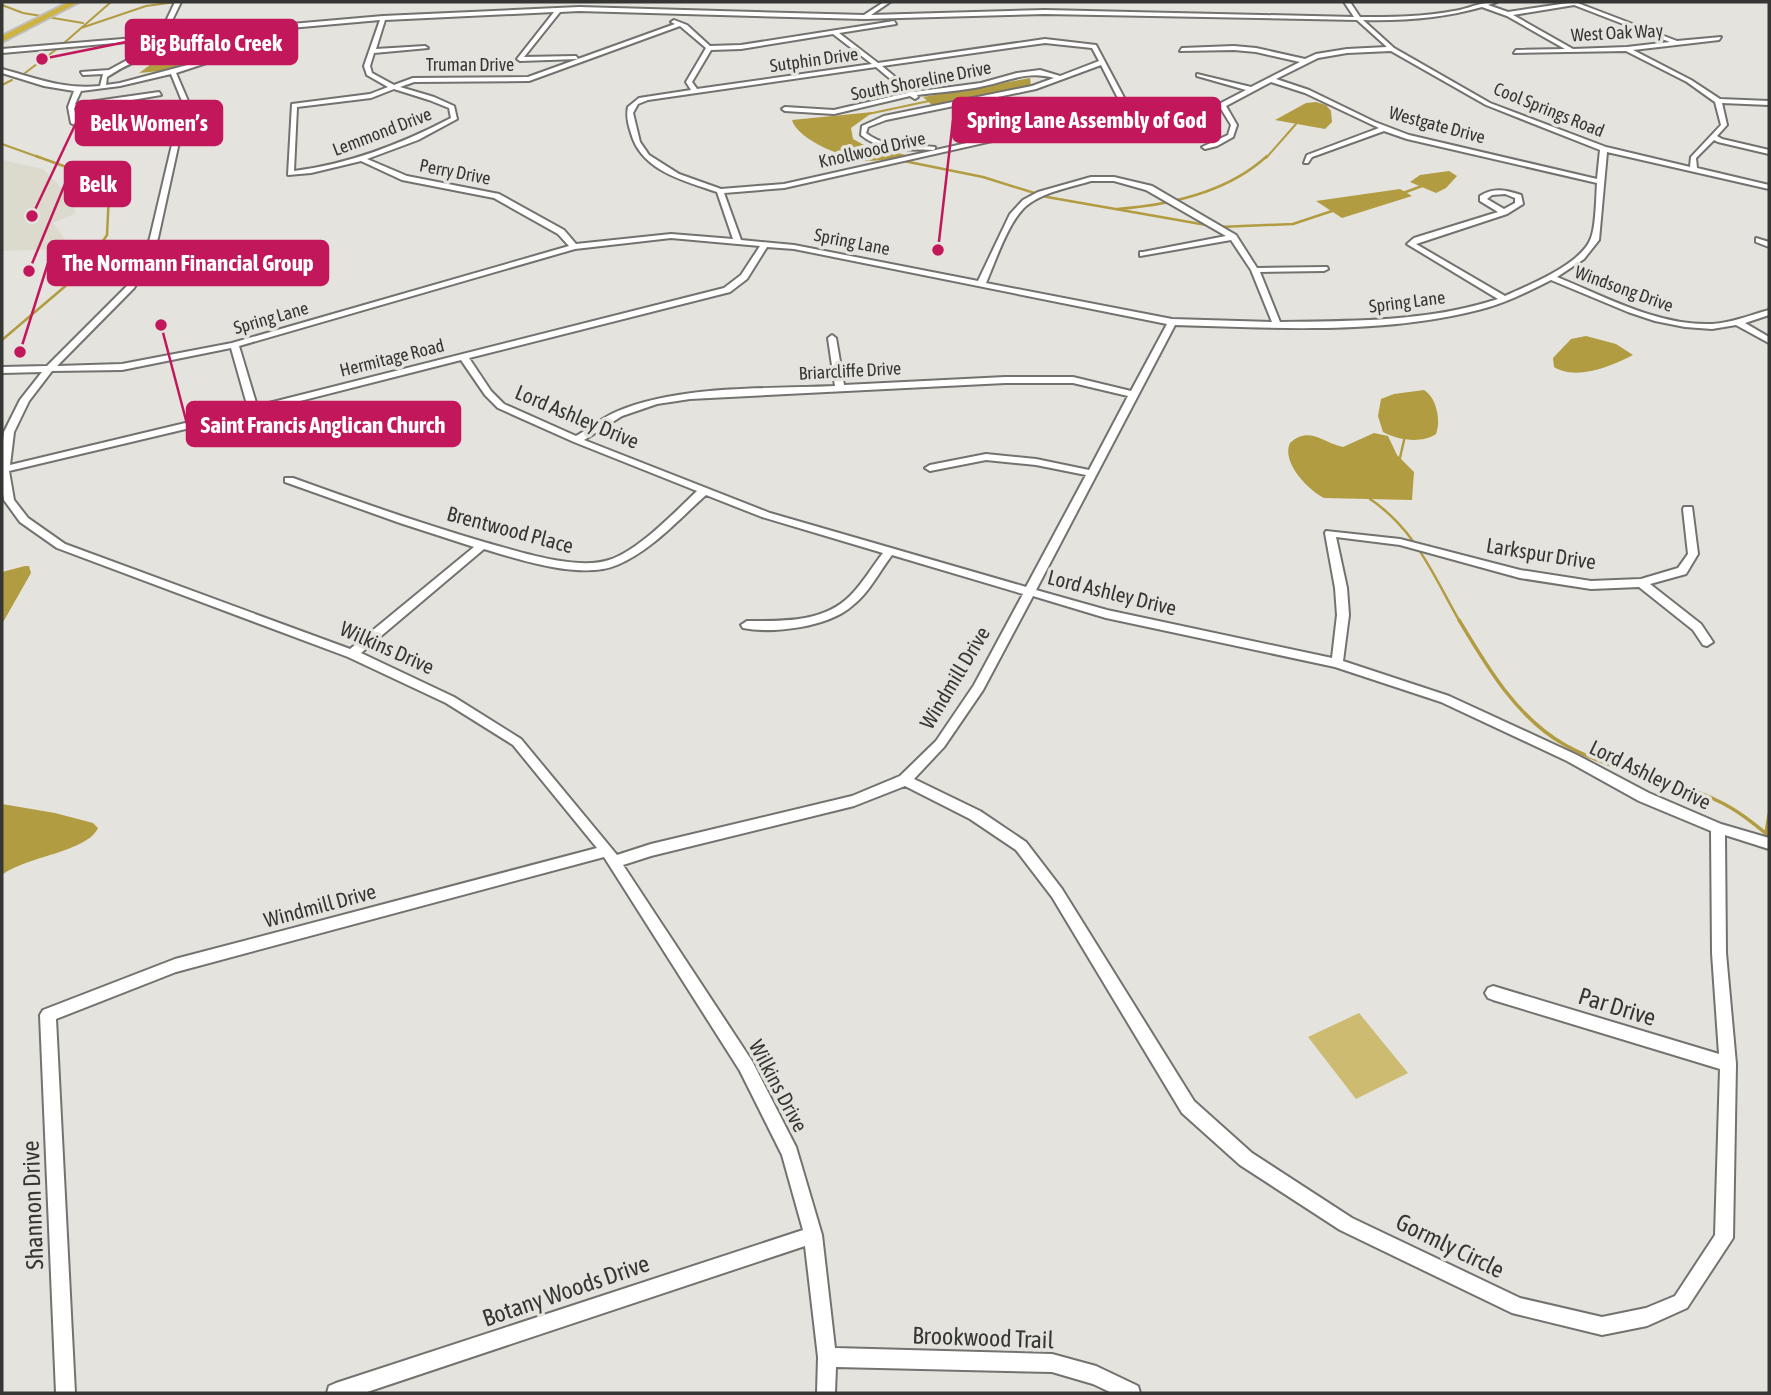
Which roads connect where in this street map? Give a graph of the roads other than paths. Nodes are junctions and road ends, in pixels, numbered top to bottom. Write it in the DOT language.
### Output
graph roads {
  1 [pos="64,2"];
  2 [pos="75,2"];
  3 [pos="178,2"];
  4 [pos="586,2"];
  5 [pos="887,2"];
  6 [pos="1347,2"];
  7 [pos="1494,2"];
  8 [pos="1574,3"];
  9 [pos="1484,6"];
  10 [pos="422,9"];
  11 [pos="579,9"];
  12 [pos="612,9"];
  13 [pos="558,10"];
  14 [pos="1507,14"];
  15 [pos="418,16"];
  16 [pos="865,16"];
  17 [pos="383,19"];
  18 [pos="1359,19"];
  19 [pos="894,23"];
  20 [pos="681,24"];
  21 [pos="295,26"];
  22 [pos="833,32"];
  23 [pos="2,33"];
  24 [pos="162,36"];
  25 [pos="1719,38"];
  26 [pos="2,39"];
  27 [pos="1679,43"];
  28 [pos="224,47"];
  29 [pos="425,48"];
  30 [pos="709,48"];
  31 [pos="1392,49"];
  32 [pos="1627,49"];
  33 [pos="1182,50"];
  34 [pos="1572,50"];
  35 [pos="2,51"];
  36 [pos="372,51"];
  37 [pos="1516,52"];
  38 [pos="586,58"];
  39 [pos="118,59"];
  40 [pos="129,60"];
  41 [pos="1304,61"];
  42 [pos="1103,62"];
  43 [pos="877,65"];
  44 [pos="2,71"];
  45 [pos="109,72"];
  46 [pos="173,72"];
  47 [pos="83,73"];
  48 [pos="1199,75"];
  49 [pos="18,76"];
  50 [pos="1060,78"];
  51 [pos="29,79"];
  52 [pos="1271,80"];
  53 [pos="103,86"];
  54 [pos="392,87"];
  55 [pos="78,89"];
  56 [pos="1253,90"];
  57 [pos="695,92"];
  58 [pos="159,94"];
  59 [pos="912,94"];
  60 [pos="129,99"];
  61 [pos="1718,101"];
  62 [pos="1769,103"];
  63 [pos="294,105"];
  64 [pos="1222,105"];
  65 [pos="71,107"];
  66 [pos="786,109"];
  67 [pos="1127,109"];
  68 [pos="930,110"];
  69 [pos="1383,129"];
  70 [pos="178,130"];
  71 [pos="1140,133"];
  72 [pos="122,135"];
  73 [pos="1714,137"];
  74 [pos="1205,147"];
  75 [pos="951,148"];
  76 [pos="1604,149"];
  77 [pos="1769,152"];
  78 [pos="360,159"];
  79 [pos="1306,162"];
  80 [pos="1694,171"];
  81 [pos="1601,182"];
  82 [pos="1769,187"];
  83 [pos="720,191"];
  84 [pos="1504,212"];
  85 [pos="1233,237"];
  86 [pos="737,240"];
  87 [pos="1759,240"];
  88 [pos="766,243"];
  89 [pos="1769,245"];
  90 [pos="573,247"];
  91 [pos="1143,254"];
  92 [pos="1324,269"];
  93 [pos="1255,271"];
  94 [pos="1550,278"];
  95 [pos="981,284"];
  96 [pos="1505,299"];
  97 [pos="1769,312"];
  98 [pos="1172,322"];
  99 [pos="1738,323"];
  100 [pos="1277,325"];
  101 [pos="832,338"];
  102 [pos="1769,340"];
  103 [pos="234,345"];
  104 [pos="463,356"];
  105 [pos="49,369"];
  106 [pos="2,370"];
  107 [pos="840,387"];
  108 [pos="1134,395"];
  109 [pos="253,410"];
  110 [pos="577,440"];
  111 [pos="930,468"];
  112 [pos="4,469"];
  113 [pos="1093,474"];
  114 [pos="289,480"];
  115 [pos="704,491"];
  116 [pos="1688,509"];
  117 [pos="483,545"];
  118 [pos="888,552"];
  119 [pos="1641,583"];
  120 [pos="1028,592"];
  121 [pos="747,625"];
  122 [pos="1707,642"];
  123 [pos="352,654"];
  124 [pos="1337,663"];
  125 [pos="905,780"];
  126 [pos="1717,828"];
  127 [pos="1769,843"];
  128 [pos="611,856"];
  129 [pos="1493,993"];
  130 [pos="48,1015"];
  131 [pos="1728,1064"];
  132 [pos="813,1235"];
  133 [pos="827,1357"];
  134 [pos="65,1393"];
  135 [pos="336,1393"];
  136 [pos="826,1393"];
  137 [pos="1132,1393"];
  1 -- 23 [label="highway"];
  2 -- 26 [label="highway"];
  3 -- 24 [label="street"];
  4 -- 11 [label="street"];
  5 -- 16 [label="street"];
  6 -- 18 [label="street, Cool Springs Road"];
  7 -- 9 [label="street"];
  8 -- 14 [label="street"];
  8 -- 27 [label="street"];
  9 -- 14 [label="street"];
  9 -- 18 [label="street"];
  10 -- 15 [label="street"];
  11 -- 12 [label="street"];
  11 -- 13 [label="street"];
  12 -- 16 [label="street"];
  12 -- 20 [label="street"];
  13 -- 15 [label="street"];
  13 -- 38 [label="street"];
  14 -- 34 [label="street"];
  15 -- 17 [label="street"];
  16 -- 18 [label="street"];
  16 -- 22 [label="street"];
  17 -- 21 [label="street"];
  17 -- 36 [label="street"];
  18 -- 31 [label="street, Cool Springs Road"];
  19 -- 22 [label="street"];
  20 -- 30 [label="street"];
  20 -- 38 [label="street, Truman Drive"];
  21 -- 24 [label="street"];
  21 -- 46 [label="street"];
  22 -- 30 [label="street"];
  22 -- 43 [label="street"];
  24 -- 35 [label="street"];
  25 -- 27 [label="street, West Oak Way"];
  27 -- 32 [label="street, West Oak Way"];
  28 -- 40 [label="street"];
  29 -- 36 [label="street"];
  30 -- 57 [label="street"];
  31 -- 41 [label="street, Knollwood Drive"];
  31 -- 76 [label="street, Cool Springs Road"];
  32 -- 34 [label="street, West Oak Way"];
  32 -- 61 [label="street"];
  33 -- 41 [label="street"];
  34 -- 37 [label="street, West Oak Way"];
  36 -- 54 [label="street, Lemmond Drive"];
  38 -- 54 [label="street, Truman Drive"];
  39 -- 40 [label="street"];
  40 -- 45 [label="street"];
  41 -- 52 [label="street, Knollwood Drive"];
  42 -- 43 [label="street, Sutphin Drive"];
  42 -- 50 [label="street"];
  42 -- 67 [label="street, Sutphin Drive"];
  43 -- 57 [label="street, Sutphin Drive"];
  43 -- 59 [label="street"];
  44 -- 49 [label="street"];
  45 -- 47 [label="street"];
  45 -- 53 [label="street"];
  46 -- 53 [label="street"];
  46 -- 70 [label="street, Wilkins Drive"];
  48 -- 56 [label="street"];
  49 -- 51 [label="street"];
  50 -- 59 [label="street, South Shoreline Drive"];
  50 -- 68 [label="street"];
  51 -- 55 [label="street"];
  52 -- 56 [label="street, Knollwood Drive"];
  52 -- 69 [label="street, Westgate Drive"];
  53 -- 55 [label="street"];
  54 -- 63 [label="street, Truman Drive"];
  54 -- 78 [label="street, Lemmond Drive"];
  55 -- 65 [label="street"];
  56 -- 64 [label="street, Knollwood Drive"];
  57 -- 83 [label="street, Sutphin Drive"];
  58 -- 60 [label="street"];
  59 -- 66 [label="street, South Shoreline Drive"];
  59 -- 68 [label="street"];
  60 -- 65 [label="street"];
  60 -- 72 [label="street"];
  61 -- 62 [label="street"];
  61 -- 73 [label="street"];
  63 -- 78 [label="street, Lemmond Drive"];
  64 -- 67 [label="street, Knollwood Drive"];
  64 -- 74 [label="street"];
  65 -- 72 [label="street"];
  67 -- 71 [label="street, Sutphin Drive"];
  67 -- 75 [label="street, Knollwood Drive"];
  68 -- 75 [label="street"];
  69 -- 79 [label="street"];
  69 -- 81 [label="street, Westgate Drive"];
  70 -- 72 [label="street"];
  70 -- 105 [label="street, Wilkins Drive"];
  73 -- 77 [label="street"];
  73 -- 80 [label="street"];
  75 -- 83 [label="street, Knollwood Drive"];
  76 -- 80 [label="street, Cool Springs Road"];
  76 -- 81 [label="street, Spring Lane"];
  78 -- 90 [label="street, Perry Drive"];
  80 -- 82 [label="street, Cool Springs Road"];
  81 -- 94 [label="street, Spring Lane"];
  83 -- 86 [label="street"];
  84 -- 96 [label="street"];
  85 -- 91 [label="street"];
  85 -- 93 [label="street"];
  85 -- 95 [label="street"];
  86 -- 88 [label="street, Spring Lane"];
  86 -- 90 [label="street, Spring Lane"];
  87 -- 89 [label="street"];
  88 -- 95 [label="street, Spring Lane"];
  88 -- 104 [label="street, Hermitage Road"];
  90 -- 103 [label="street, Spring Lane"];
  92 -- 93 [label="street"];
  93 -- 100 [label="street"];
  94 -- 96 [label="street, Spring Lane"];
  94 -- 99 [label="street, Windsong Drive"];
  95 -- 98 [label="street, Spring Lane"];
  96 -- 100 [label="street, Spring Lane"];
  97 -- 99 [label="street, Windsong Drive"];
  98 -- 100 [label="street, Spring Lane"];
  98 -- 108 [label="street, Windmill Drive"];
  99 -- 102 [label="street"];
  101 -- 107 [label="street"];
  103 -- 105 [label="street, Spring Lane"];
  103 -- 109 [label="street"];
  104 -- 109 [label="street, Hermitage Road"];
  104 -- 110 [label="street, Lord Ashley Drive"];
  105 -- 106 [label="street, Spring Lane"];
  105 -- 112 [label="street, Wilkins Drive"];
  107 -- 108 [label="street, Briarcliffe Drive"];
  107 -- 110 [label="street, Briarcliffe Drive"];
  108 -- 113 [label="street, Windmill Drive"];
  109 -- 112 [label="street, Hermitage Road"];
  110 -- 115 [label="street, Lord Ashley Drive"];
  111 -- 113 [label="street"];
  112 -- 123 [label="street, Wilkins Drive"];
  113 -- 120 [label="street, Windmill Drive"];
  114 -- 117 [label="street, Brentwood Place"];
  115 -- 117 [label="street, Brentwood Place"];
  115 -- 118 [label="street, Lord Ashley Drive"];
  116 -- 119 [label="street, Larkspur Drive"];
  117 -- 123 [label="street"];
  118 -- 120 [label="street, Lord Ashley Drive"];
  118 -- 121 [label="street"];
  119 -- 122 [label="street"];
  119 -- 124 [label="street, Larkspur Drive"];
  120 -- 124 [label="street, Lord Ashley Drive"];
  120 -- 125 [label="street, Windmill Drive"];
  123 -- 128 [label="street, Wilkins Drive"];
  124 -- 126 [label="street, Lord Ashley Drive"];
  125 -- 128 [label="street, Windmill Drive"];
  125 -- 131 [label="street, Gormly Circle"];
  126 -- 127 [label="street, Lord Ashley Drive"];
  126 -- 131 [label="street, Gormly Circle"];
  128 -- 130 [label="street, Windmill Drive"];
  128 -- 132 [label="street, Wilkins Drive"];
  129 -- 131 [label="street, Par Drive"];
  130 -- 134 [label="street, Shannon Drive"];
  132 -- 133 [label="street, Wilkins Drive"];
  132 -- 135 [label="street, Botany Woods Drive"];
  133 -- 136 [label="street, Wilkins Drive"];
  133 -- 137 [label="street, Brookwood Trail"];
}
